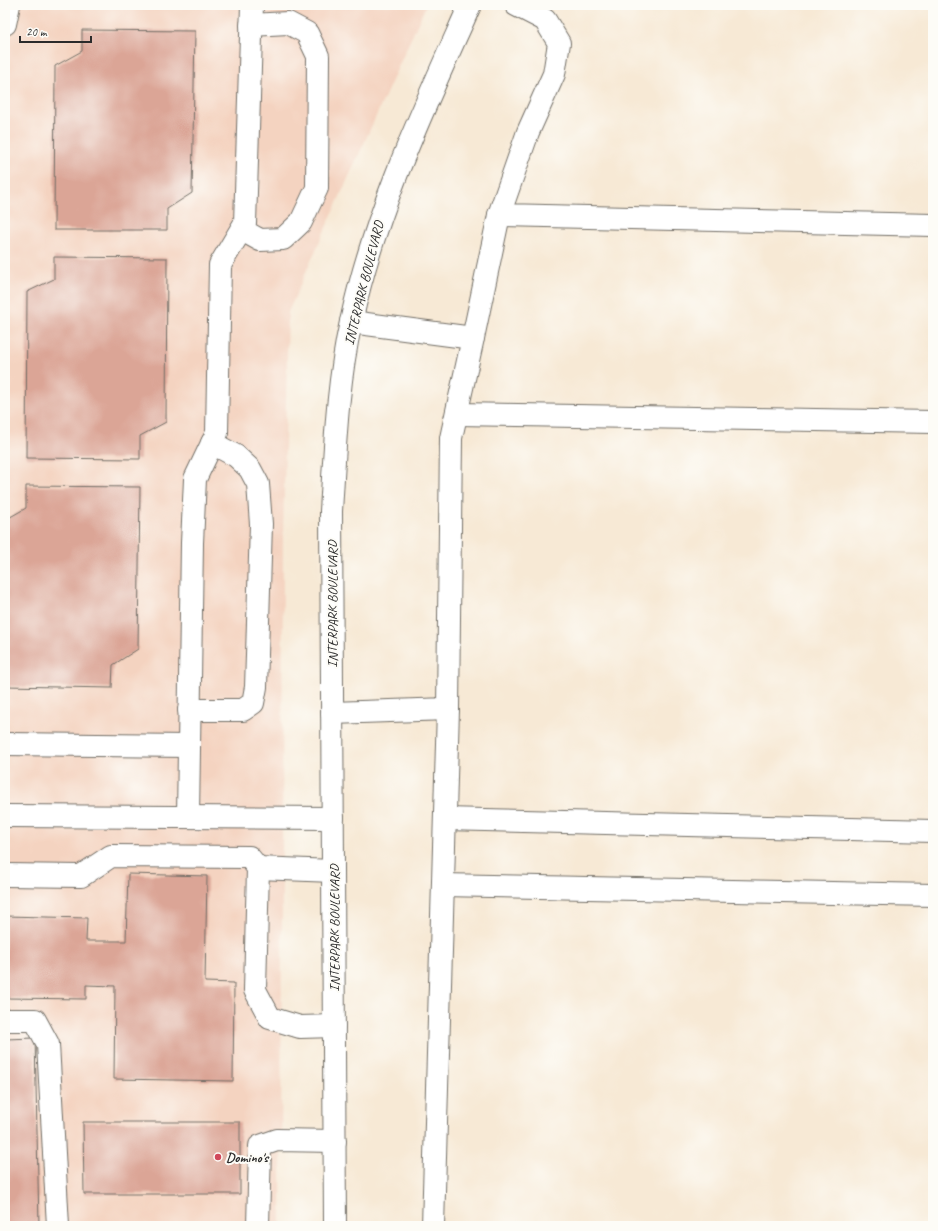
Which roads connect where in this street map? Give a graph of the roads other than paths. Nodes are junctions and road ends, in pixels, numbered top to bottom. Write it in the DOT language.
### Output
graph roads {
  1 [pos="9,5"];
  2 [pos="470,5"];
  3 [pos="516,5"];
  4 [pos="251,15"];
  5 [pos="5,24"];
  6 [pos="499,215"];
  7 [pos="933,225"];
  8 [pos="242,230"];
  9 [pos="351,322"];
  10 [pos="473,338"];
  11 [pos="457,414"];
  12 [pos="933,422"];
  13 [pos="212,443"];
  14 [pos="448,709"];
  15 [pos="189,710"];
  16 [pos="332,713"];
  17 [pos="5,744"];
  18 [pos="189,746"];
  19 [pos="5,816"];
  20 [pos="188,817"];
  21 [pos="333,818"];
  22 [pos="445,820"];
  23 [pos="933,831"];
  24 [pos="258,868"];
  25 [pos="333,871"];
  26 [pos="5,875"];
  27 [pos="443,885"];
  28 [pos="933,895"];
  29 [pos="5,1020"];
  30 [pos="334,1026"];
  31 [pos="335,1141"];
  32 [pos="58,1226"];
  33 [pos="258,1226"];
  34 [pos="335,1226"];
  35 [pos="433,1226"];
  1 -- 5 [label="street"];
  2 -- 9 [label="street, INTERPARK BOULEVARD"];
  3 -- 6 [label="street"];
  4 -- 8 [label="street"];
  4 -- 8 [label="street"];
  6 -- 7 [label="street"];
  6 -- 10 [label="street"];
  8 -- 13 [label="street"];
  9 -- 10 [label="street"];
  9 -- 16 [label="street, INTERPARK BOULEVARD"];
  10 -- 11 [label="street"];
  11 -- 12 [label="street"];
  11 -- 14 [label="street"];
  13 -- 15 [label="street"];
  13 -- 15 [label="street"];
  14 -- 16 [label="street"];
  14 -- 22 [label="street"];
  15 -- 18 [label="street"];
  16 -- 21 [label="street, INTERPARK BOULEVARD"];
  17 -- 18 [label="street"];
  18 -- 20 [label="street"];
  19 -- 20 [label="street"];
  20 -- 21 [label="street"];
  21 -- 25 [label="street, INTERPARK BOULEVARD"];
  22 -- 23 [label="street"];
  22 -- 27 [label="street"];
  24 -- 25 [label="street"];
  24 -- 26 [label="street"];
  24 -- 30 [label="street"];
  25 -- 30 [label="street, INTERPARK BOULEVARD"];
  27 -- 28 [label="street"];
  27 -- 35 [label="street"];
  29 -- 32 [label="street"];
  30 -- 31 [label="street, INTERPARK BOULEVARD"];
  31 -- 33 [label="street"];
  31 -- 34 [label="street, INTERPARK BOULEVARD"];
}
